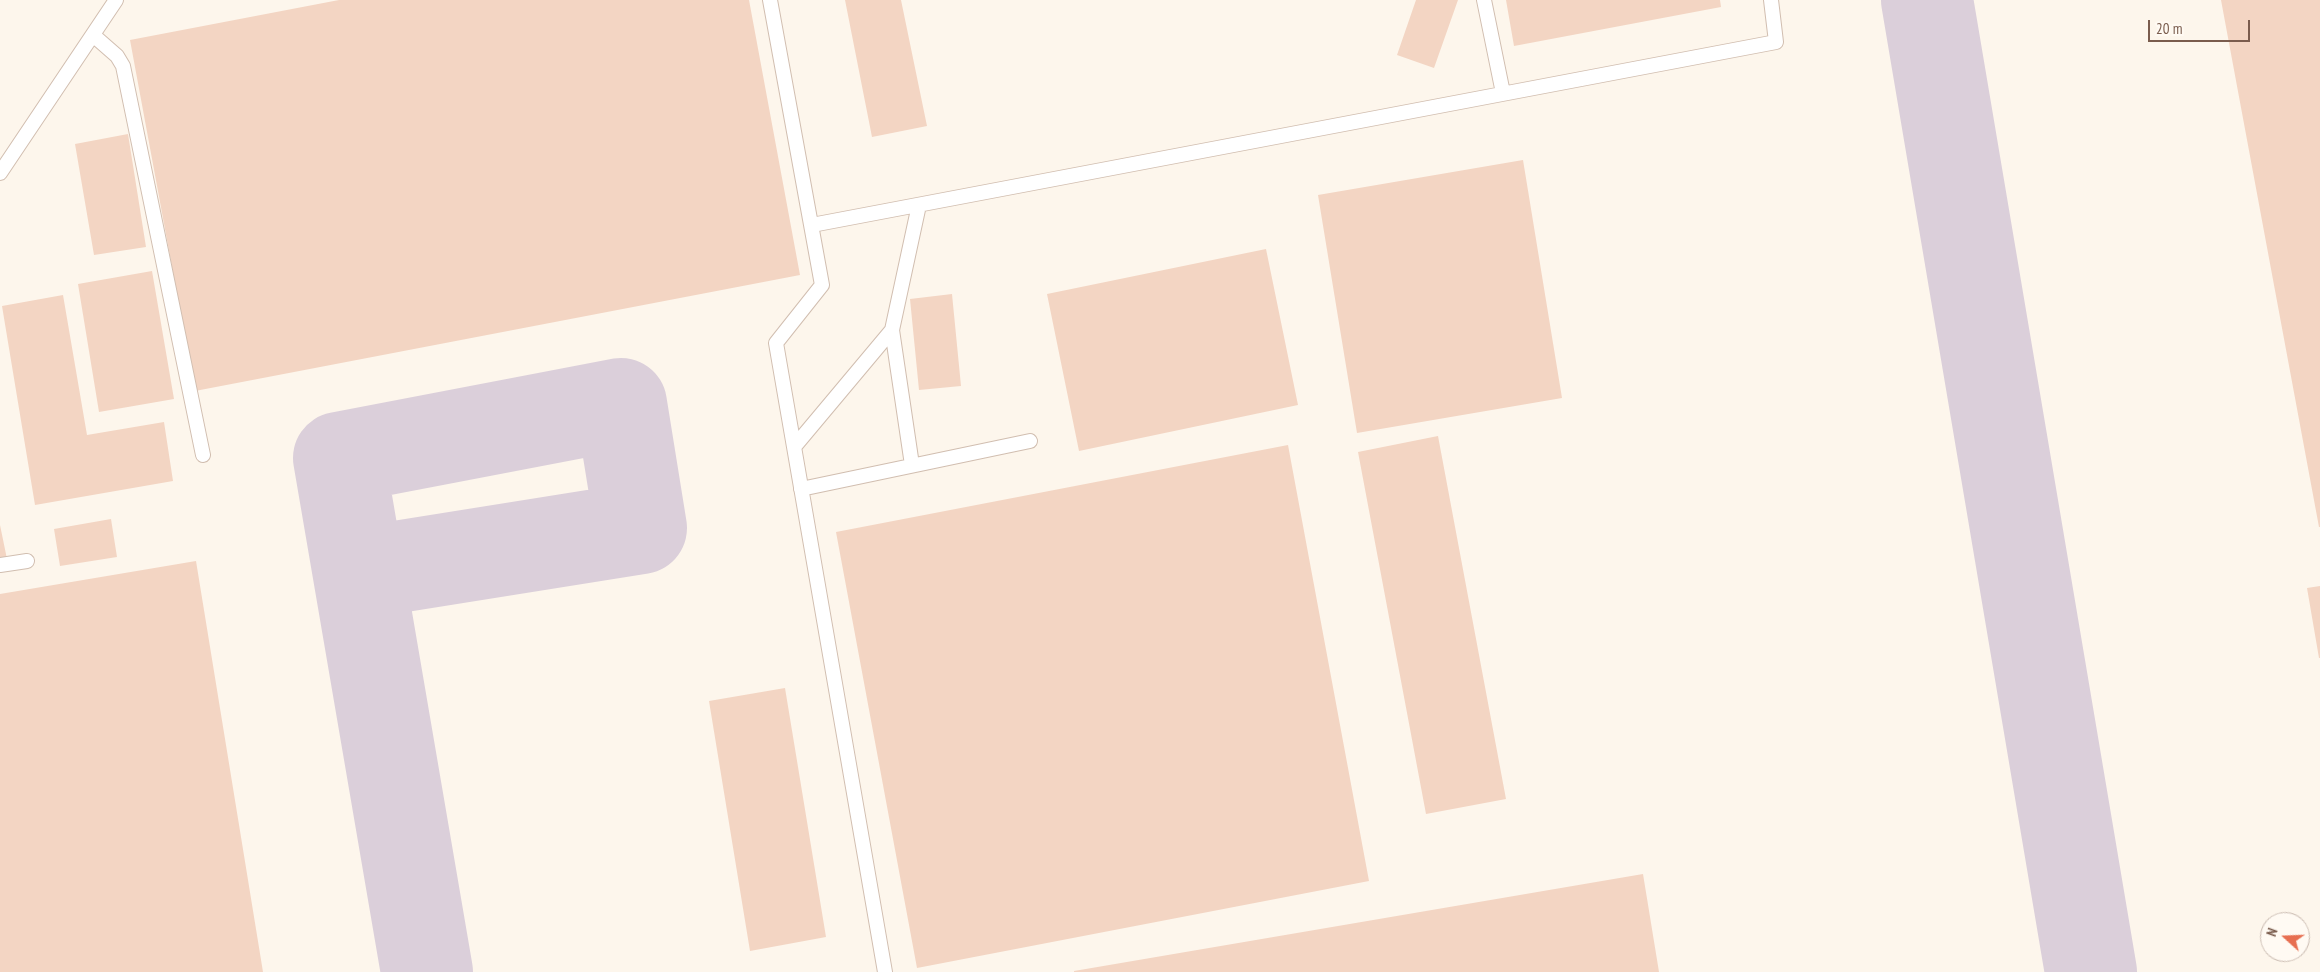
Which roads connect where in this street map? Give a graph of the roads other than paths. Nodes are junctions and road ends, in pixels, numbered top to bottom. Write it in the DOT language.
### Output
graph roads {
  1 [pos="116,0"];
  2 [pos="770,0"];
  3 [pos="1484,0"];
  4 [pos="1771,0"];
  5 [pos="93,35"];
  6 [pos="1503,93"];
  7 [pos="0,172"];
  8 [pos="919,205"];
  9 [pos="812,225"];
  10 [pos="892,330"];
  11 [pos="1030,441"];
  12 [pos="794,447"];
  13 [pos="203,455"];
  14 [pos="912,465"];
  15 [pos="801,489"];
  16 [pos="27,561"];
  17 [pos="0,565"];
  18 [pos="885,972"];
  1 -- 5 [label="lane"];
  2 -- 9 [label="lane"];
  3 -- 6 [label="lane"];
  4 -- 6 [label="lane"];
  5 -- 7 [label="lane"];
  5 -- 13 [label="lane"];
  6 -- 8 [label="lane"];
  8 -- 9 [label="lane"];
  8 -- 10 [label="lane"];
  9 -- 12 [label="lane"];
  10 -- 12 [label="lane"];
  10 -- 14 [label="lane"];
  11 -- 14 [label="lane"];
  12 -- 15 [label="lane"];
  14 -- 15 [label="lane"];
  15 -- 18 [label="lane"];
  16 -- 17 [label="lane"];
}
